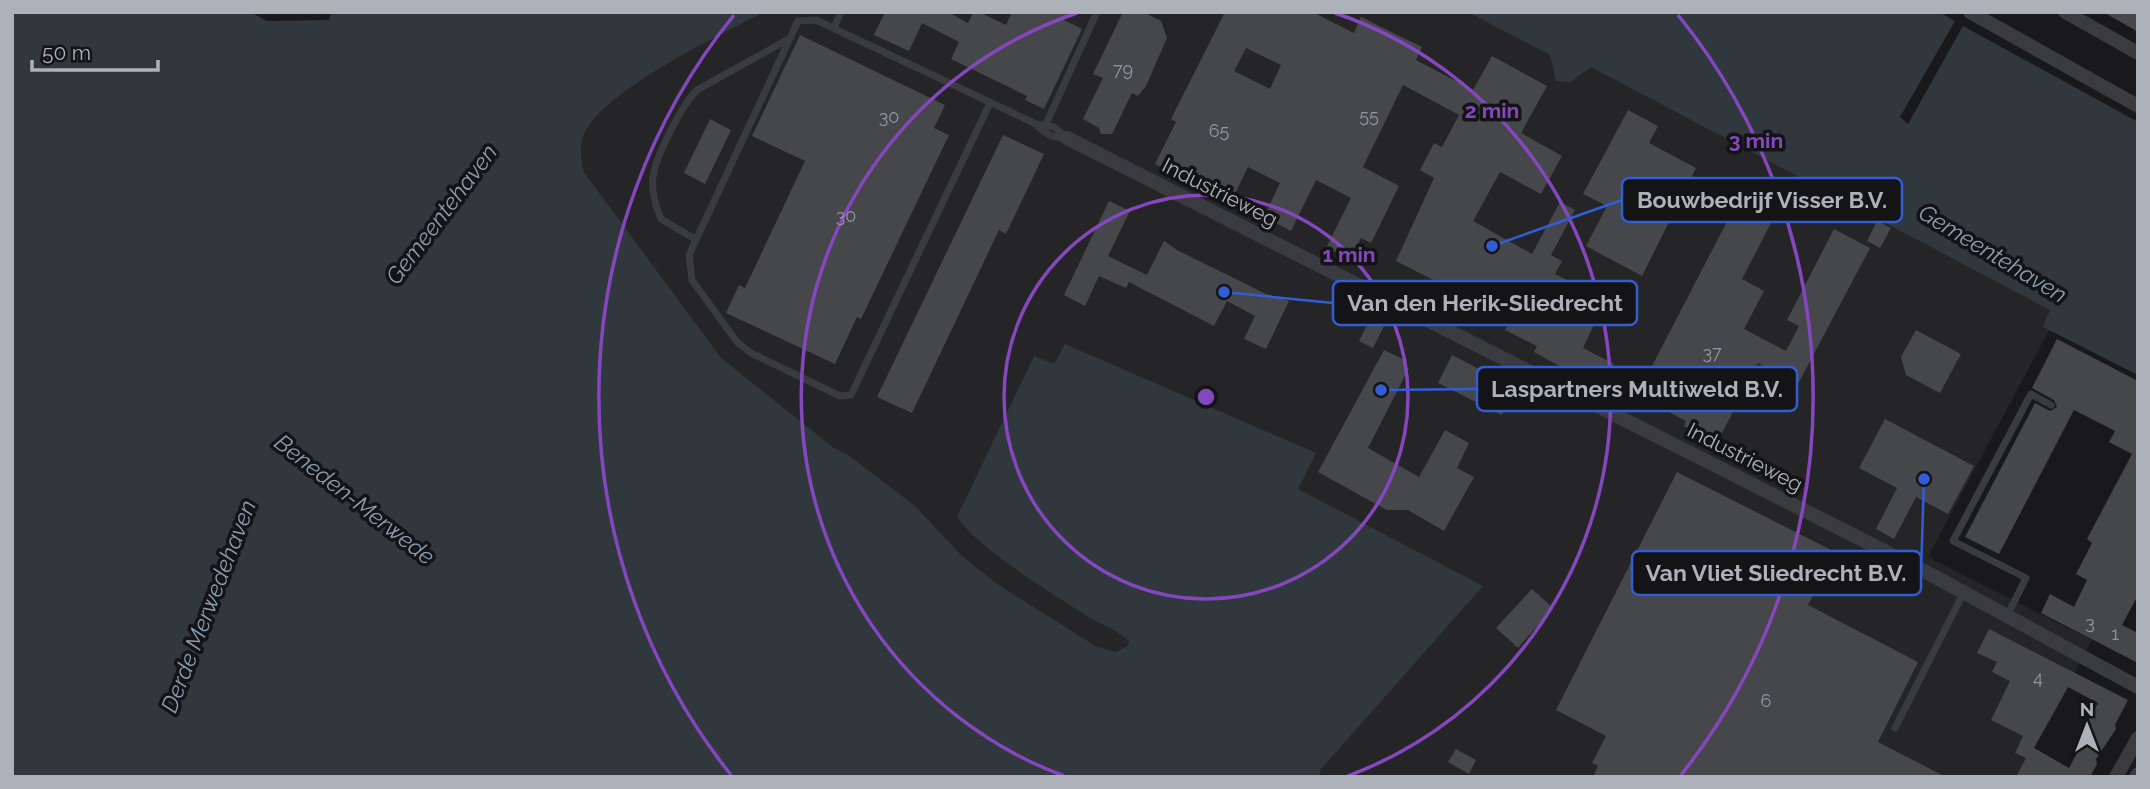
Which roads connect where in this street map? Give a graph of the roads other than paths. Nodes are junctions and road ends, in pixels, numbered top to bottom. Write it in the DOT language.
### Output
graph roads {
  1 [pos="841,12"];
  2 [pos="1097,12"];
  3 [pos="1969,12"];
  4 [pos="2065,12"];
  5 [pos="834,28"];
  6 [pos="788,40"];
  7 [pos="2138,53"];
  8 [pos="990,103"];
  9 [pos="2138,106"];
  10 [pos="1036,124"];
  11 [pos="1046,124"];
  12 [pos="1067,138"];
  13 [pos="695,239"];
  14 [pos="2051,405"];
  15 [pos="1964,592"];
  16 [pos="2007,616"];
  17 [pos="2138,687"];
  18 [pos="1895,728"];
  19 [pos="2138,738"];
  20 [pos="2116,777"];
  1 -- 5 [label="lane"];
  2 -- 11 [label="lane"];
  3 -- 9 [label="street"];
  4 -- 7 [label="street"];
  5 -- 6 [label="lane"];
  5 -- 8 [label="lane"];
  6 -- 13 [label="lane"];
  6 -- 13 [label="lane"];
  8 -- 10 [label="lane"];
  8 -- 13 [label="lane"];
  10 -- 11 [label="lane"];
  10 -- 12 [label="lane"];
  11 -- 12 [label="lane"];
  12 -- 15 [label="street, Industrieweg"];
  14 -- 16 [label="lane"];
  15 -- 16 [label="street, Industrieweg"];
  15 -- 18 [label="lane"];
  16 -- 17 [label="street, Industrieweg"];
  19 -- 20 [label="street"];
}
